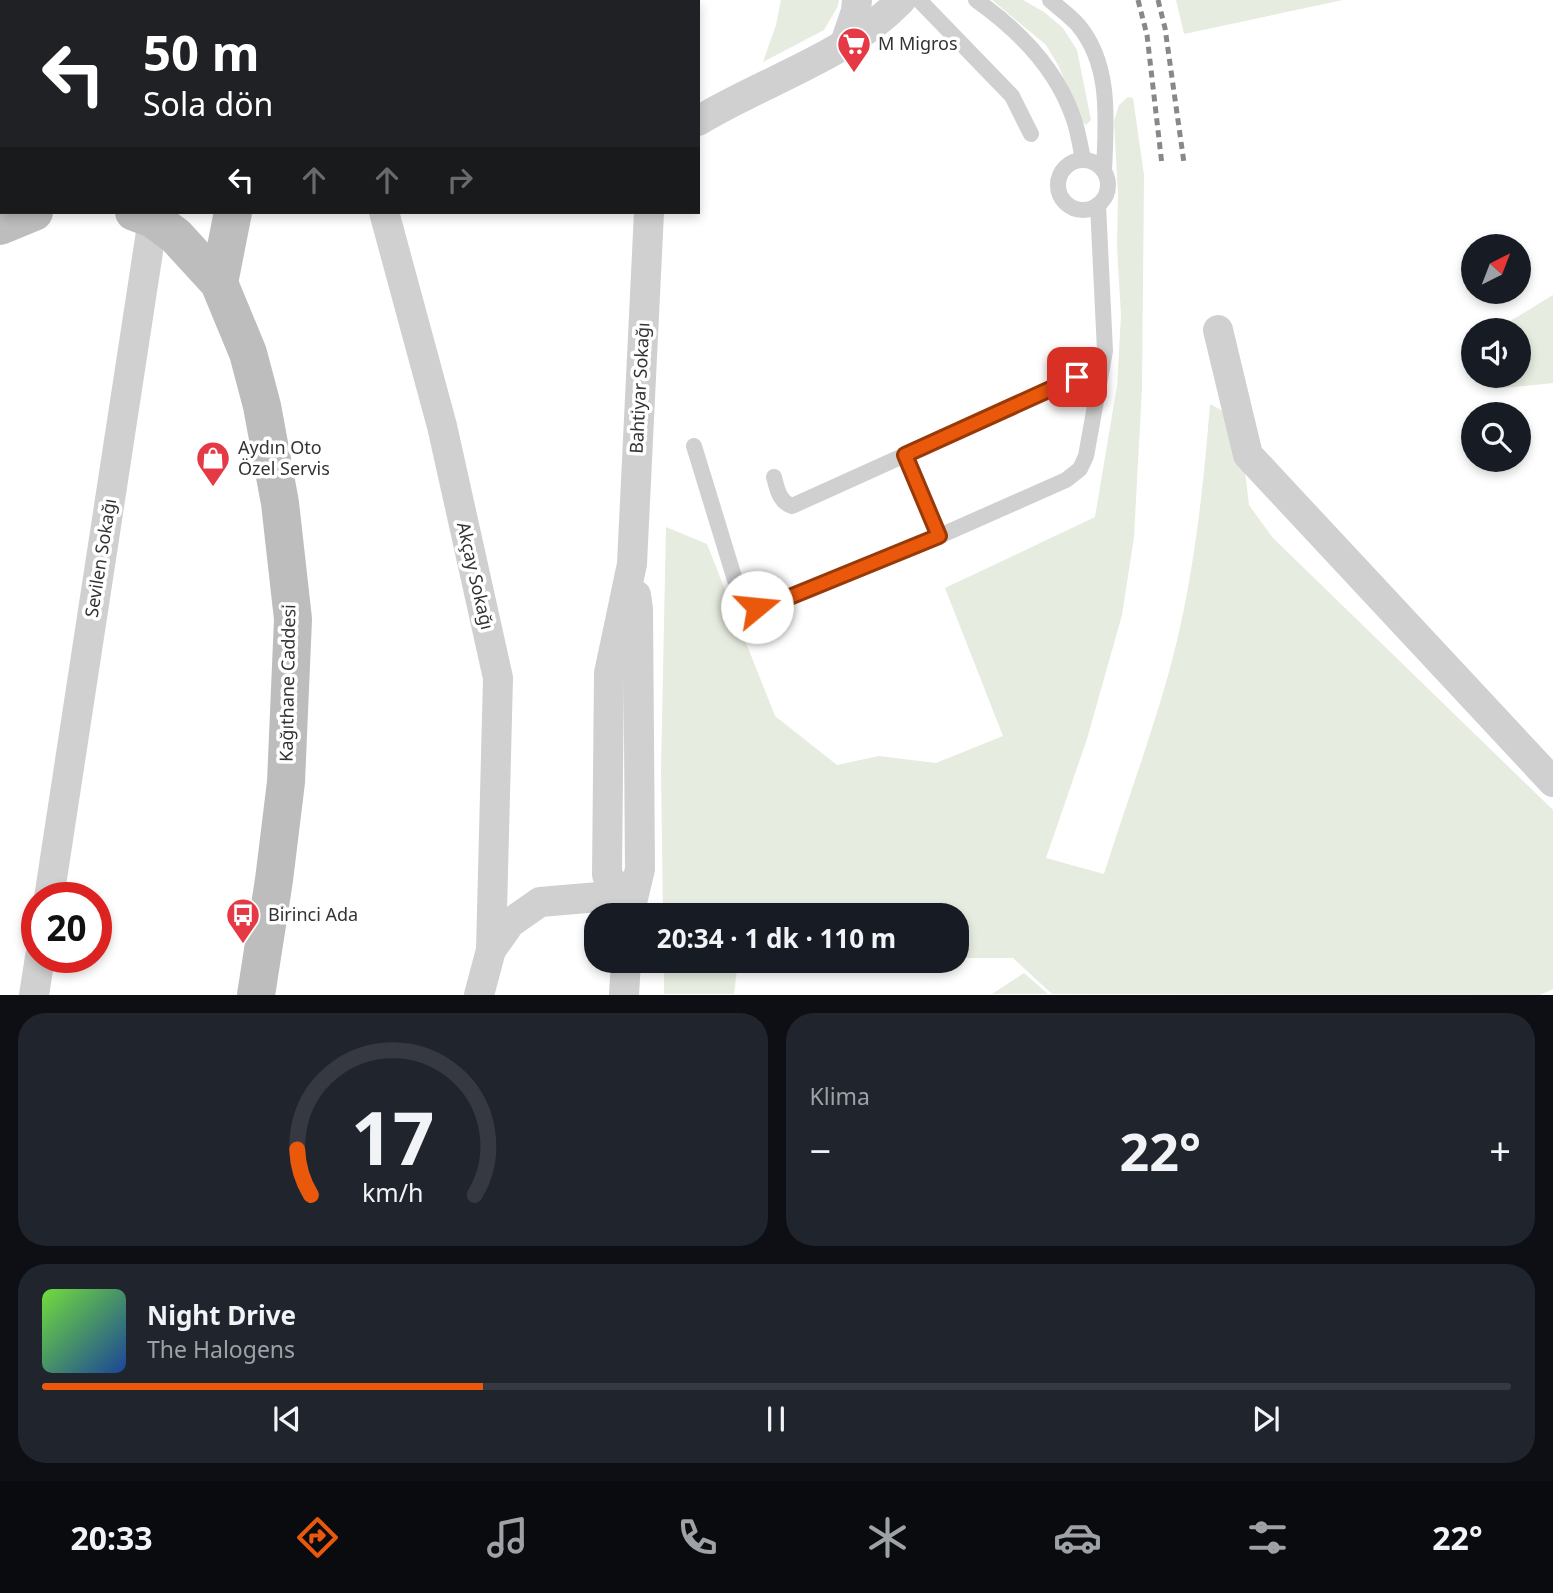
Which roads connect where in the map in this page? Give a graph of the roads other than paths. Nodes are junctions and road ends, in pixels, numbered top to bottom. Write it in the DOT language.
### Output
graph roads {
  1 [pos="857,0"];
  2 [pos="901,0"];
  3 [pos="919,0"];
  4 [pos="976,0"];
  5 [pos="1049,0"];
  6 [pos="844,46"];
  7 [pos="700,120"];
  8 [pos="1031,134"];
  9 [pos="1083,159"];
  10 [pos="1104,171"];
  11 [pos="1098,205"];
  12 [pos="29,214"];
  13 [pos="233,214"];
  14 [pos="385,214"];
  15 [pos="649,214"];
  16 [pos="144,215"];
  17 [pos="0,226"];
  18 [pos="219,282"];
  19 [pos="1218,330"];
  20 [pos="1102,366"];
  21 [pos="694,446"];
  22 [pos="905,455"];
  23 [pos="774,477"];
  24 [pos="939,536"];
  25 [pos="1553,782"];
  26 [pos="51,882"];
  27 [pos="612,903"];
  28 [pos="631,903"];
  29 [pos="491,950"];
  30 [pos="37,973"];
  31 [pos="626,973"];
  32 [pos="34,995"];
  33 [pos="256,995"];
  34 [pos="479,995"];
  35 [pos="625,995"];
  1 -- 6 [label="street"];
  2 -- 6 [label="street"];
  3 -- 8 [label="lane"];
  4 -- 9 [label="lane"];
  5 -- 10 [label="lane"];
  6 -- 7 [label="street"];
  9 -- 10 [label="lane"];
  9 -- 11 [label="lane"];
  10 -- 11 [label="lane"];
  11 -- 20 [label="lane"];
  12 -- 17 [label="main road"];
  13 -- 18 [label="main road"];
  14 -- 29 [label="street, Akçay Sokağı"];
  15 -- 28 [label="street, Bahtiyar Sokağı"];
  16 -- 18 [label="main road, Kağıthane Caddesi"];
  16 -- 26 [label="street, Sevilen Sokağı"];
  18 -- 33 [label="main road, Kağıthane Caddesi"];
  19 -- 25 [label="street"];
  20 -- 22 [label="lane"];
  20 -- 24 [label="lane"];
  21 -- 24 [label="lane"];
  22 -- 23 [label="lane"];
  22 -- 24 [label="lane"];
  27 -- 29 [label="street"];
  29 -- 34 [label="street"];
  30 -- 32 [label="street"];
  31 -- 35 [label="street"];
}
